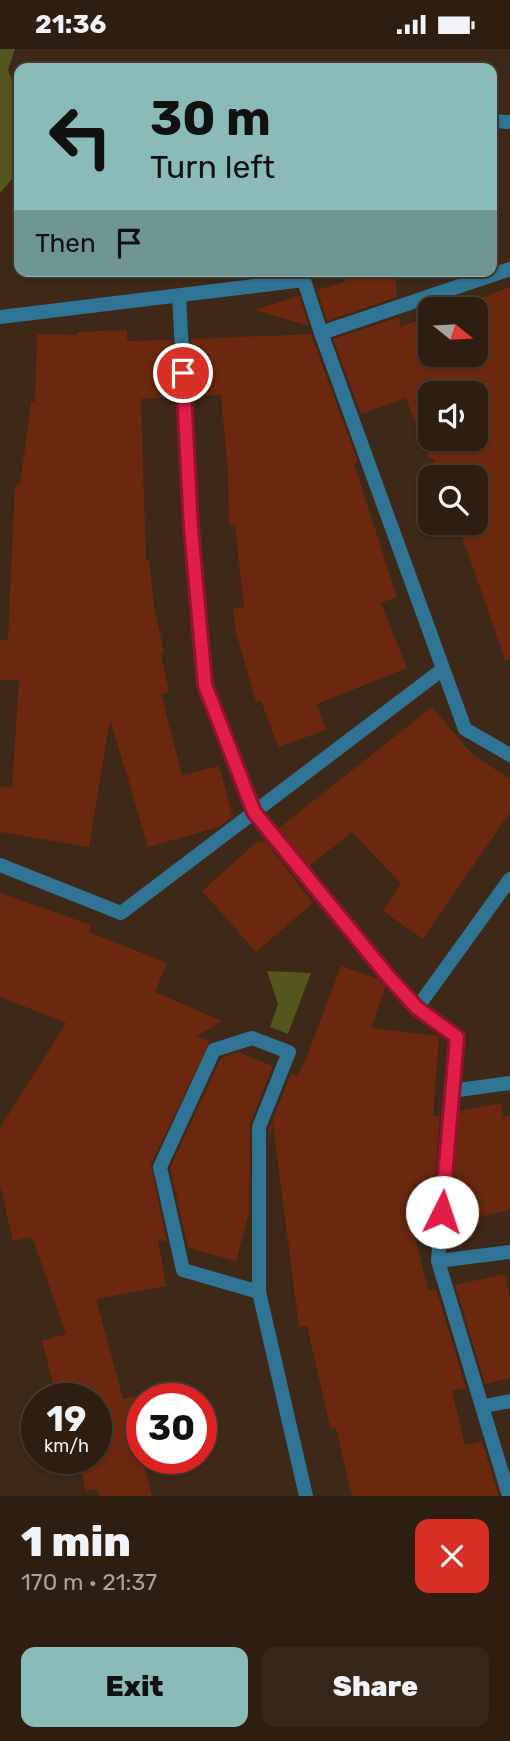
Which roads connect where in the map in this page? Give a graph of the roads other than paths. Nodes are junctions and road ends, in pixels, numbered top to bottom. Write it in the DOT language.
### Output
graph roads {
  1 [pos="296,277"];
  2 [pos="303,277"];
  3 [pos="486,277"];
  4 [pos="179,295"];
  5 [pos="0,317"];
  6 [pos="321,333"];
  7 [pos="443,669"];
  8 [pos="510,755"];
  9 [pos="254,812"];
  10 [pos="0,865"];
  11 [pos="510,879"];
  12 [pos="417,1008"];
  13 [pos="510,1083"];
  14 [pos="451,1091"];
  15 [pos="510,1252"];
  16 [pos="438,1261"];
  17 [pos="259,1292"];
  18 [pos="510,1401"];
  19 [pos="484,1406"];
  20 [pos="306,1496"];
  21 [pos="509,1496"];
  1 -- 4 [label="street"];
  2 -- 6 [label="street"];
  3 -- 6 [label="street"];
  4 -- 5 [label="street"];
  4 -- 9 [label="street"];
  6 -- 7 [label="street"];
  7 -- 8 [label="street"];
  7 -- 9 [label="street"];
  9 -- 10 [label="street"];
  9 -- 12 [label="street"];
  11 -- 12 [label="street"];
  12 -- 14 [label="street"];
  13 -- 14 [label="street"];
  14 -- 16 [label="street"];
  15 -- 16 [label="street"];
  16 -- 19 [label="street"];
  17 -- 17 [label="street"];
  17 -- 20 [label="street"];
  18 -- 19 [label="street"];
  19 -- 21 [label="street"];
}
